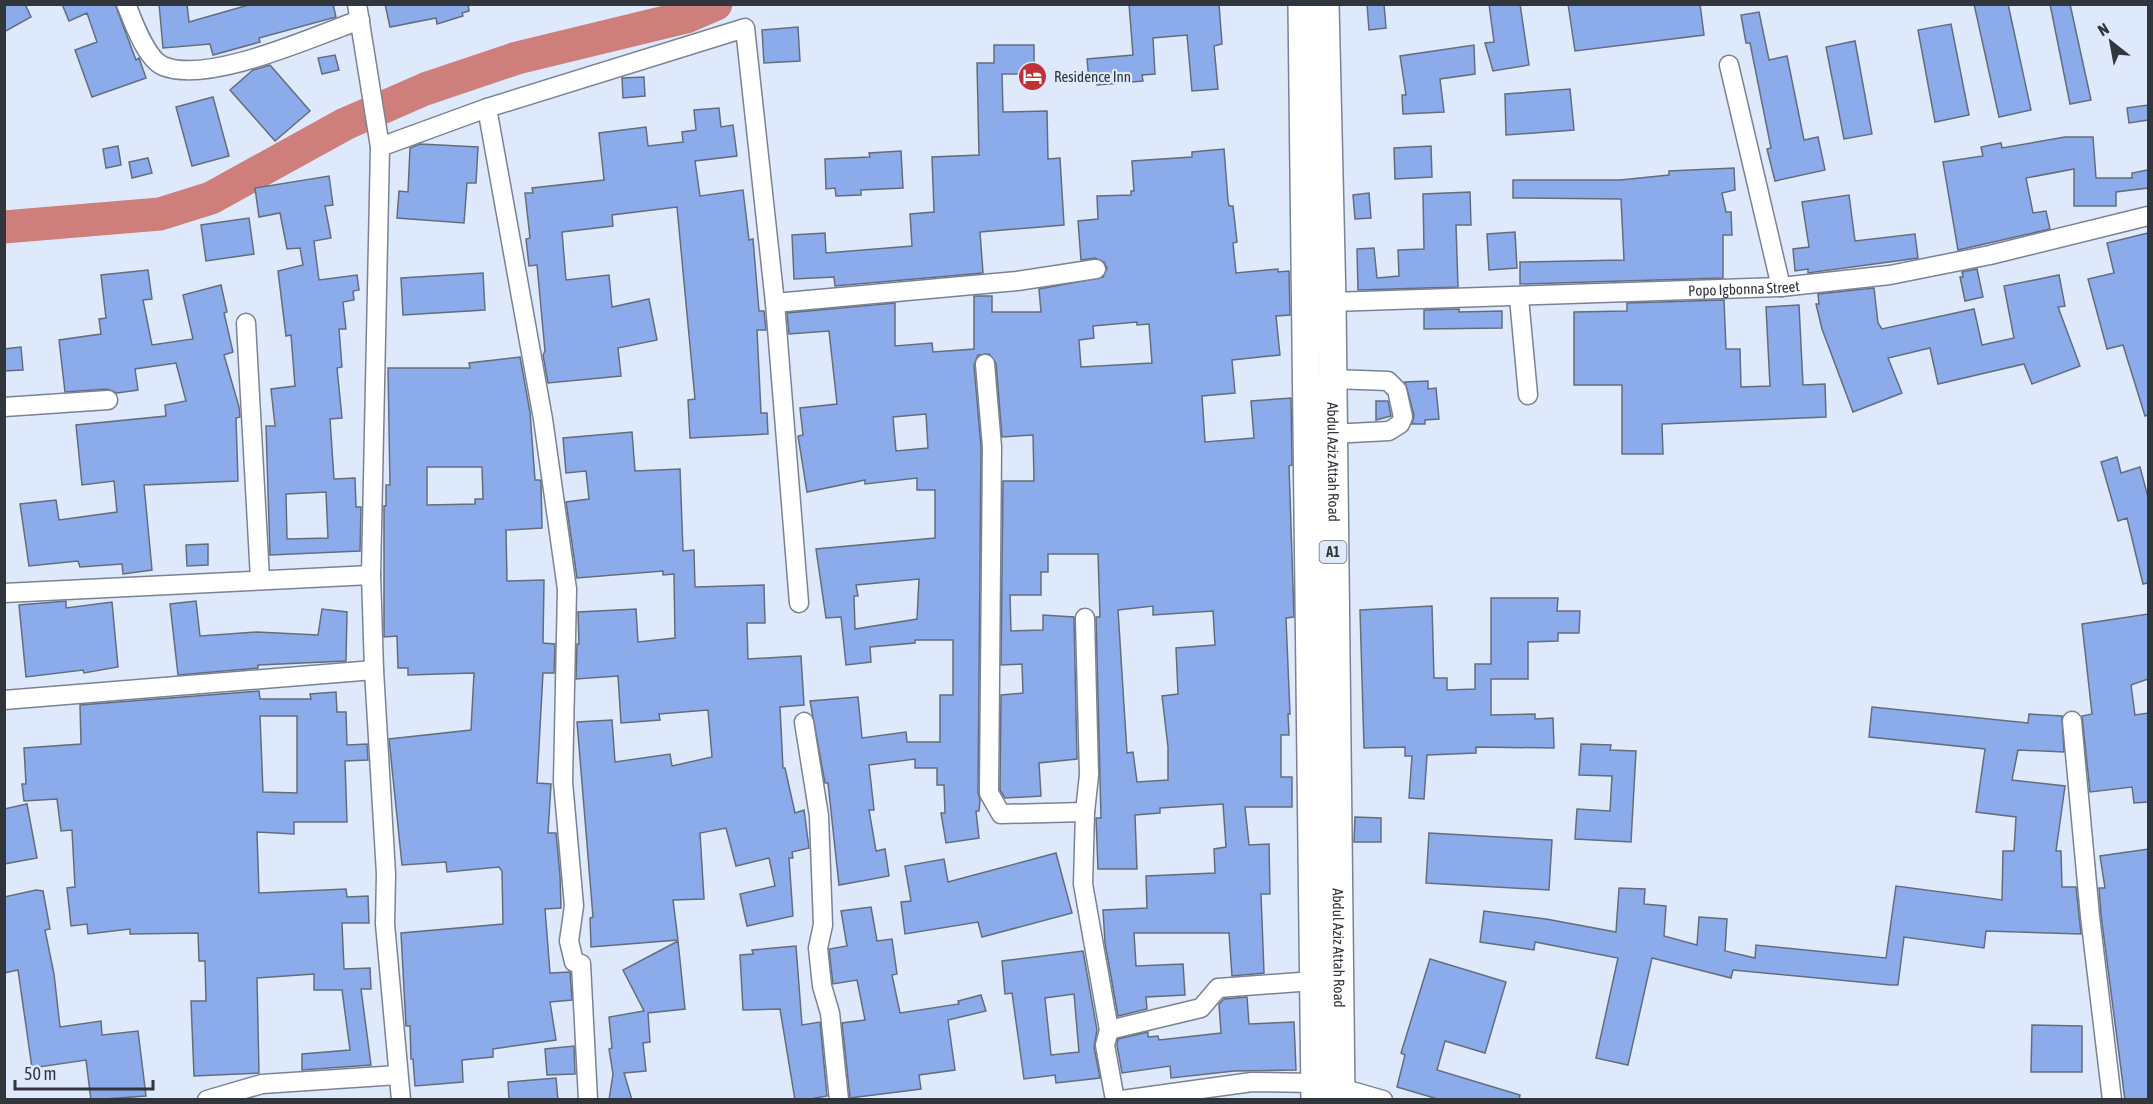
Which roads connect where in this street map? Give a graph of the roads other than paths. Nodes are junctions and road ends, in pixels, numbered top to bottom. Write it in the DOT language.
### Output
graph roads {
  1 [pos="126,4"];
  2 [pos="1302,4"];
  3 [pos="1325,4"];
  4 [pos="359,12"];
  5 [pos="1729,64"];
  6 [pos="487,108"];
  7 [pos="380,140"];
  8 [pos="2148,216"];
  9 [pos="1096,269"];
  10 [pos="1781,287"];
  11 [pos="1519,298"];
  12 [pos="1332,302"];
  13 [pos="775,303"];
  14 [pos="246,323"];
  15 [pos="985,364"];
  16 [pos="1332,379"];
  17 [pos="1528,395"];
  18 [pos="108,400"];
  19 [pos="4,407"];
  20 [pos="1331,434"];
  21 [pos="371,575"];
  22 [pos="260,579"];
  23 [pos="4,593"];
  24 [pos="798,603"];
  25 [pos="1085,618"];
  26 [pos="374,670"];
  27 [pos="4,700"];
  28 [pos="2072,721"];
  29 [pos="804,722"];
  30 [pos="1085,812"];
  31 [pos="1313,981"];
  32 [pos="1109,1030"];
  33 [pos="398,1075"];
  34 [pos="1315,1091"];
  35 [pos="1341,1094"];
  36 [pos="207,1100"];
  37 [pos="401,1100"];
  38 [pos="588,1100"];
  39 [pos="839,1100"];
  40 [pos="1115,1100"];
  41 [pos="1122,1100"];
  42 [pos="1383,1100"];
  43 [pos="2112,1100"];
  1 -- 4 [label="street"];
  2 -- 31 [label="highway, Abdul Aziz Attah Road / A1"];
  3 -- 12 [label="highway, Abdul Aziz Attah Road / A1"];
  4 -- 7 [label="street"];
  5 -- 10 [label="street"];
  6 -- 7 [label="street"];
  6 -- 13 [label="street"];
  6 -- 38 [label="street"];
  7 -- 21 [label="street"];
  8 -- 10 [label="street, Popo Igbonna Street"];
  9 -- 13 [label="street"];
  10 -- 11 [label="street, Popo Igbonna Street"];
  11 -- 12 [label="street, Popo Igbonna Street"];
  11 -- 17 [label="street"];
  12 -- 16 [label="highway, Abdul Aziz Attah Road / A1"];
  13 -- 24 [label="street"];
  14 -- 22 [label="street"];
  15 -- 30 [label="street"];
  16 -- 20 [label="highway, Abdul Aziz Attah Road / A1"];
  16 -- 20 [label="street"];
  18 -- 19 [label="street"];
  20 -- 35 [label="highway, Abdul Aziz Attah Road / A1"];
  21 -- 22 [label="street"];
  21 -- 26 [label="street"];
  22 -- 23 [label="street"];
  25 -- 30 [label="street"];
  26 -- 27 [label="street"];
  26 -- 33 [label="street"];
  28 -- 43 [label="street"];
  29 -- 39 [label="street"];
  30 -- 32 [label="street"];
  31 -- 32 [label="street"];
  31 -- 34 [label="highway, Abdul Aziz Attah Road / A1"];
  32 -- 40 [label="street"];
  33 -- 36 [label="street"];
  33 -- 37 [label="street"];
  34 -- 41 [label="street"];
  35 -- 42 [label="street"];
}
